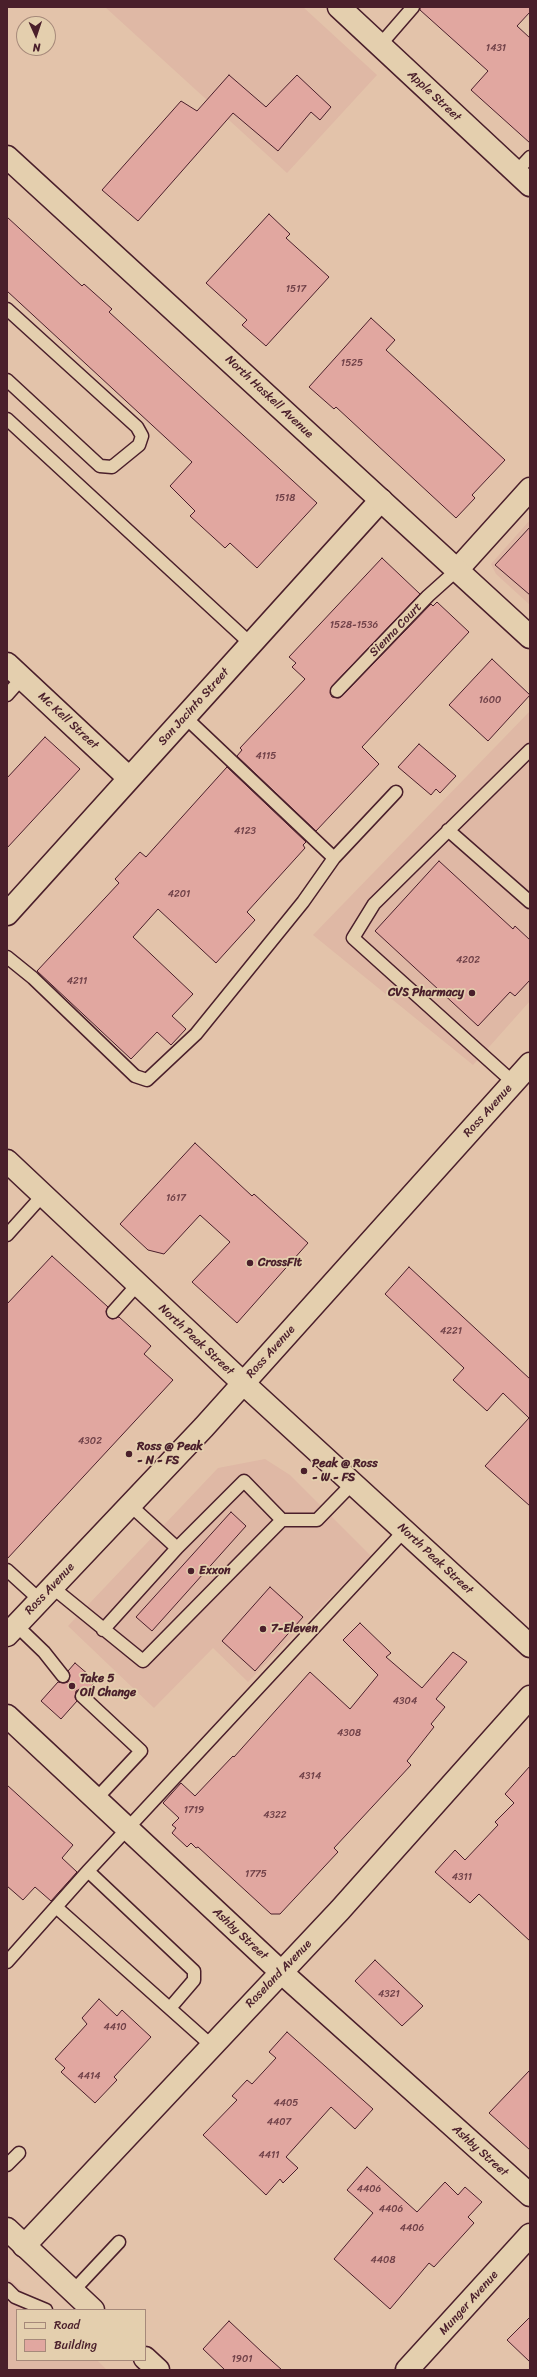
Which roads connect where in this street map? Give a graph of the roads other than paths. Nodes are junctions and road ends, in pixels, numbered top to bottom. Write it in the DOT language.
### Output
graph roads {
  1 [pos="338,7"];
  2 [pos="413,7"];
  3 [pos="380,46"];
  4 [pos="7,157"];
  5 [pos="525,171"];
  6 [pos="7,309"];
  7 [pos="7,380"];
  8 [pos="7,419"];
  9 [pos="530,489"];
  10 [pos="381,500"];
  11 [pos="457,570"];
  12 [pos="530,637"];
  13 [pos="250,644"];
  14 [pos="15,671"];
  15 [pos="337,691"];
  16 [pos="7,694"];
  17 [pos="185,717"];
  18 [pos="530,750"];
  19 [pos="130,778"];
  20 [pos="396,792"];
  21 [pos="448,830"];
  22 [pos="334,858"];
  23 [pos="530,902"];
  24 [pos="7,914"];
  25 [pos="7,957"];
  26 [pos="530,1064"];
  27 [pos="514,1082"];
  28 [pos="7,1161"];
  29 [pos="42,1196"];
  30 [pos="7,1235"];
  31 [pos="137,1285"];
  32 [pos="113,1312"];
  33 [pos="242,1383"];
  34 [pos="353,1483"];
  35 [pos="130,1505"];
  36 [pos="282,1520"];
  37 [pos="404,1530"];
  38 [pos="177,1548"];
  39 [pos="7,1570"];
  40 [pos="46,1594"];
  41 [pos="12,1630"];
  42 [pos="103,1630"];
  43 [pos="530,1646"];
  44 [pos="63,1676"];
  45 [pos="82,1696"];
  46 [pos="530,1698"];
  47 [pos="7,1716"];
  48 [pos="96,1799"];
  49 [pos="127,1828"];
  50 [pos="88,1871"];
  51 [pos="56,1907"];
  52 [pos="7,1962"];
  53 [pos="281,1972"];
  54 [pos="170,2008"];
  55 [pos="212,2046"];
  56 [pos="20,2153"];
  57 [pos="7,2165"];
  58 [pos="530,2195"];
  59 [pos="7,2229"];
  60 [pos="530,2235"];
  61 [pos="119,2242"];
  62 [pos="24,2246"];
  63 [pos="7,2289"];
  64 [pos="73,2291"];
  65 [pos="44,2309"];
  66 [pos="93,2309"];
  67 [pos="146,2359"];
  68 [pos="158,2370"];
  69 [pos="407,2370"];
  1 -- 3 [label="street, Apple Street"];
  2 -- 3 [label="lane"];
  3 -- 5 [label="street, Apple Street"];
  4 -- 10 [label="street, North Haskell Avenue"];
  6 -- 7 [label="lane"];
  8 -- 13 [label="lane"];
  9 -- 11 [label="street"];
  10 -- 11 [label="street, North Haskell Avenue"];
  10 -- 13 [label="street, San Jacinto Street"];
  11 -- 12 [label="street, North Haskell Avenue"];
  11 -- 15 [label="lane, Sienna Court"];
  13 -- 17 [label="street, San Jacinto Street"];
  14 -- 16 [label="lane"];
  14 -- 19 [label="street, Mc Kell Street"];
  17 -- 19 [label="street, San Jacinto Street"];
  17 -- 22 [label="lane"];
  18 -- 21 [label="lane"];
  19 -- 24 [label="street, San Jacinto Street"];
  20 -- 22 [label="lane"];
  21 -- 23 [label="lane"];
  21 -- 27 [label="lane"];
  22 -- 25 [label="lane"];
  26 -- 27 [label="street, Ross Avenue"];
  27 -- 33 [label="street, Ross Avenue"];
  28 -- 29 [label="street, North Peak Street"];
  29 -- 30 [label="lane"];
  29 -- 31 [label="street, North Peak Street"];
  31 -- 32 [label="lane"];
  31 -- 33 [label="street, North Peak Street"];
  33 -- 34 [label="street, North Peak Street"];
  33 -- 35 [label="street, Ross Avenue"];
  34 -- 36 [label="lane"];
  34 -- 37 [label="street, North Peak Street"];
  35 -- 38 [label="lane"];
  35 -- 40 [label="street, Ross Avenue"];
  36 -- 38 [label="lane"];
  36 -- 42 [label="lane"];
  37 -- 43 [label="street, North Peak Street"];
  37 -- 49 [label="lane"];
  38 -- 42 [label="lane"];
  39 -- 40 [label="lane"];
  40 -- 41 [label="street, Ross Avenue"];
  40 -- 42 [label="lane"];
  41 -- 44 [label="lane"];
  45 -- 48 [label="lane"];
  46 -- 53 [label="street, Roseland Avenue"];
  47 -- 48 [label="street, Ashby Street"];
  48 -- 49 [label="street, Ashby Street"];
  49 -- 50 [label="lane"];
  49 -- 53 [label="street, Ashby Street"];
  50 -- 51 [label="lane"];
  50 -- 54 [label="lane"];
  51 -- 52 [label="lane"];
  51 -- 54 [label="lane"];
  53 -- 55 [label="street, Roseland Avenue"];
  53 -- 58 [label="street, Ashby Street"];
  54 -- 55 [label="lane"];
  55 -- 62 [label="street, Roseland Avenue"];
  56 -- 57 [label="lane"];
  59 -- 62 [label="street"];
  60 -- 69 [label="street, Munger Avenue"];
  61 -- 64 [label="lane"];
  62 -- 64 [label="street"];
  63 -- 65 [label="lane"];
  64 -- 66 [label="street"];
  67 -- 68 [label="street"];
}
